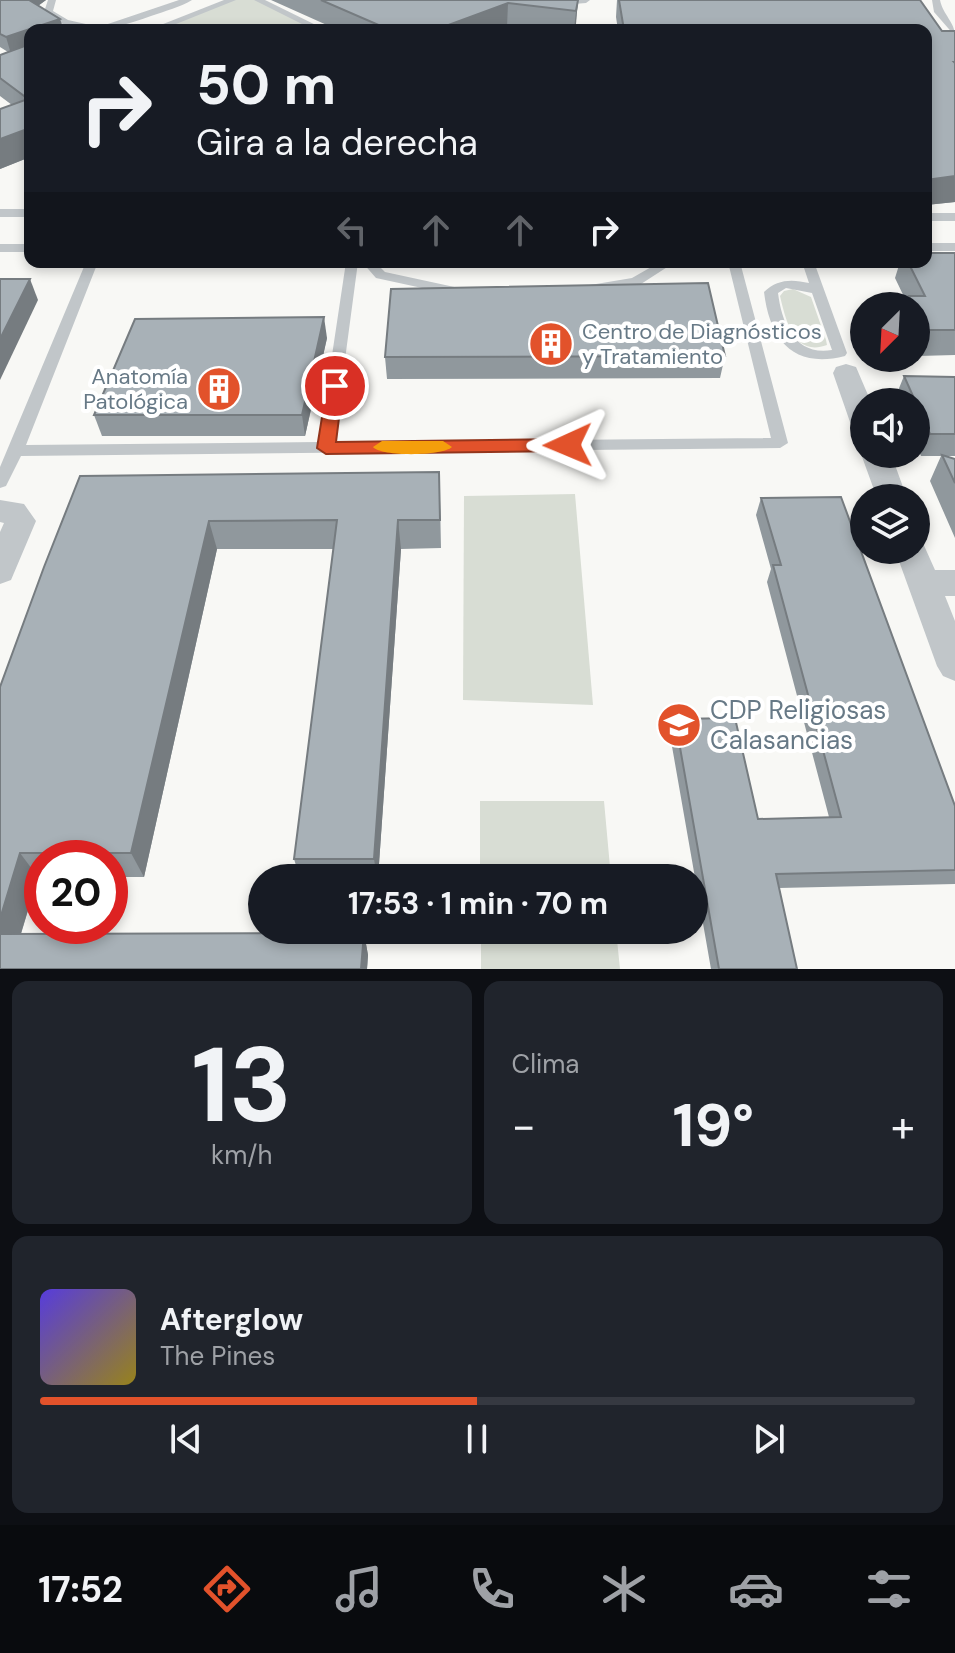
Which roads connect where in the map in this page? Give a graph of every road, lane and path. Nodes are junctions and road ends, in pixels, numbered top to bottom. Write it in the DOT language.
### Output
graph roads {
  1 [pos="52,0"];
  2 [pos="188,0"];
  3 [pos="232,0"];
  4 [pos="258,0"];
  5 [pos="538,0"];
  6 [pos="586,0"];
  7 [pos="936,0"];
  8 [pos="74,24"];
  9 [pos="118,24"];
  10 [pos="169,24"];
  11 [pos="308,24"];
  12 [pos="955,33"];
  13 [pos="0,213"];
  14 [pos="24,213"];
  15 [pos="932,217"];
  16 [pos="955,217"];
  17 [pos="932,247"];
  18 [pos="955,247"];
  19 [pos="0,248"];
  20 [pos="24,248"];
  21 [pos="90,268"];
  22 [pos="351,268"];
  23 [pos="374,268"];
  24 [pos="659,268"];
  25 [pos="736,268"];
  26 [pos="810,268"];
  27 [pos="816,290"];
  28 [pos="577,291"];
  29 [pos="478,293"];
  30 [pos="843,363"];
  31 [pos="852,388"];
  32 [pos="326,448"];
  33 [pos="16,451"];
  34 [pos="0,482"];
  35 [pos="0,511"];
  36 [pos="923,564"];
  37 [pos="0,571"];
  38 [pos="939,583"];
  39 [pos="955,666"];
  1 -- 8 [label="lane"];
  2 -- 9 [label="lane"];
  3 -- 10 [label="lane"];
  4 -- 11 [label="lane"];
  5 -- 6 [label="lane"];
  7 -- 12 [label="lane"];
  13 -- 14 [label="lane"];
  15 -- 16 [label="lane"];
  17 -- 18 [label="lane"];
  19 -- 20 [label="lane"];
  21 -- 33 [label="lane"];
  22 -- 32 [label="lane"];
  23 -- 29 [label="lane"];
  24 -- 28 [label="lane"];
  25 -- 32 [label="lane"];
  26 -- 27 [label="lane"];
  27 -- 30 [label="lane"];
  27 -- 30 [label="lane"];
  30 -- 31 [label="street"];
  32 -- 33 [label="lane"];
  33 -- 34 [label="lane"];
  35 -- 37 [label="street"];
  36 -- 38 [label="street"];
  38 -- 39 [label="street"];
}
